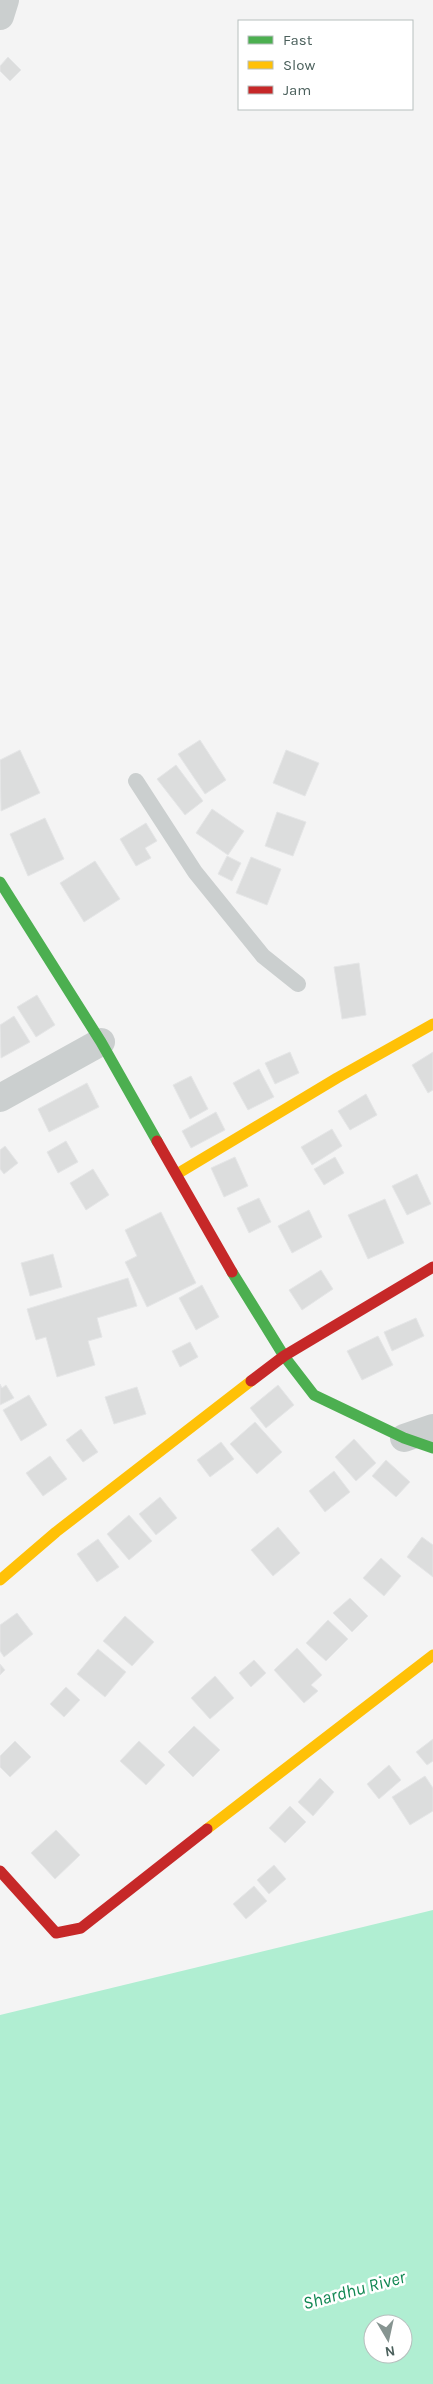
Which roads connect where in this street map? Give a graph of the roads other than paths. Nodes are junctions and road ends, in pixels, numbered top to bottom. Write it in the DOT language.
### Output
graph roads {
  1 [pos="4,0"];
  2 [pos="0,16"];
  3 [pos="136,781"];
  4 [pos="0,882"];
  5 [pos="298,984"];
  6 [pos="433,1024"];
  7 [pos="101,1042"];
  8 [pos="0,1098"];
  9 [pos="177,1174"];
  10 [pos="433,1267"];
  11 [pos="284,1356"];
  12 [pos="433,1428"];
  13 [pos="404,1438"];
  14 [pos="433,1448"];
  15 [pos="0,1580"];
  16 [pos="433,1655"];
  17 [pos="0,1870"];
  1 -- 2 [label="street"];
  3 -- 5 [label="lane"];
  4 -- 7 [label="street"];
  6 -- 9 [label="street"];
  7 -- 8 [label="street"];
  7 -- 9 [label="street"];
  9 -- 11 [label="street"];
  10 -- 11 [label="street"];
  11 -- 13 [label="street"];
  11 -- 15 [label="street"];
  12 -- 13 [label="street"];
  13 -- 14 [label="street"];
  16 -- 17 [label="street"];
}
